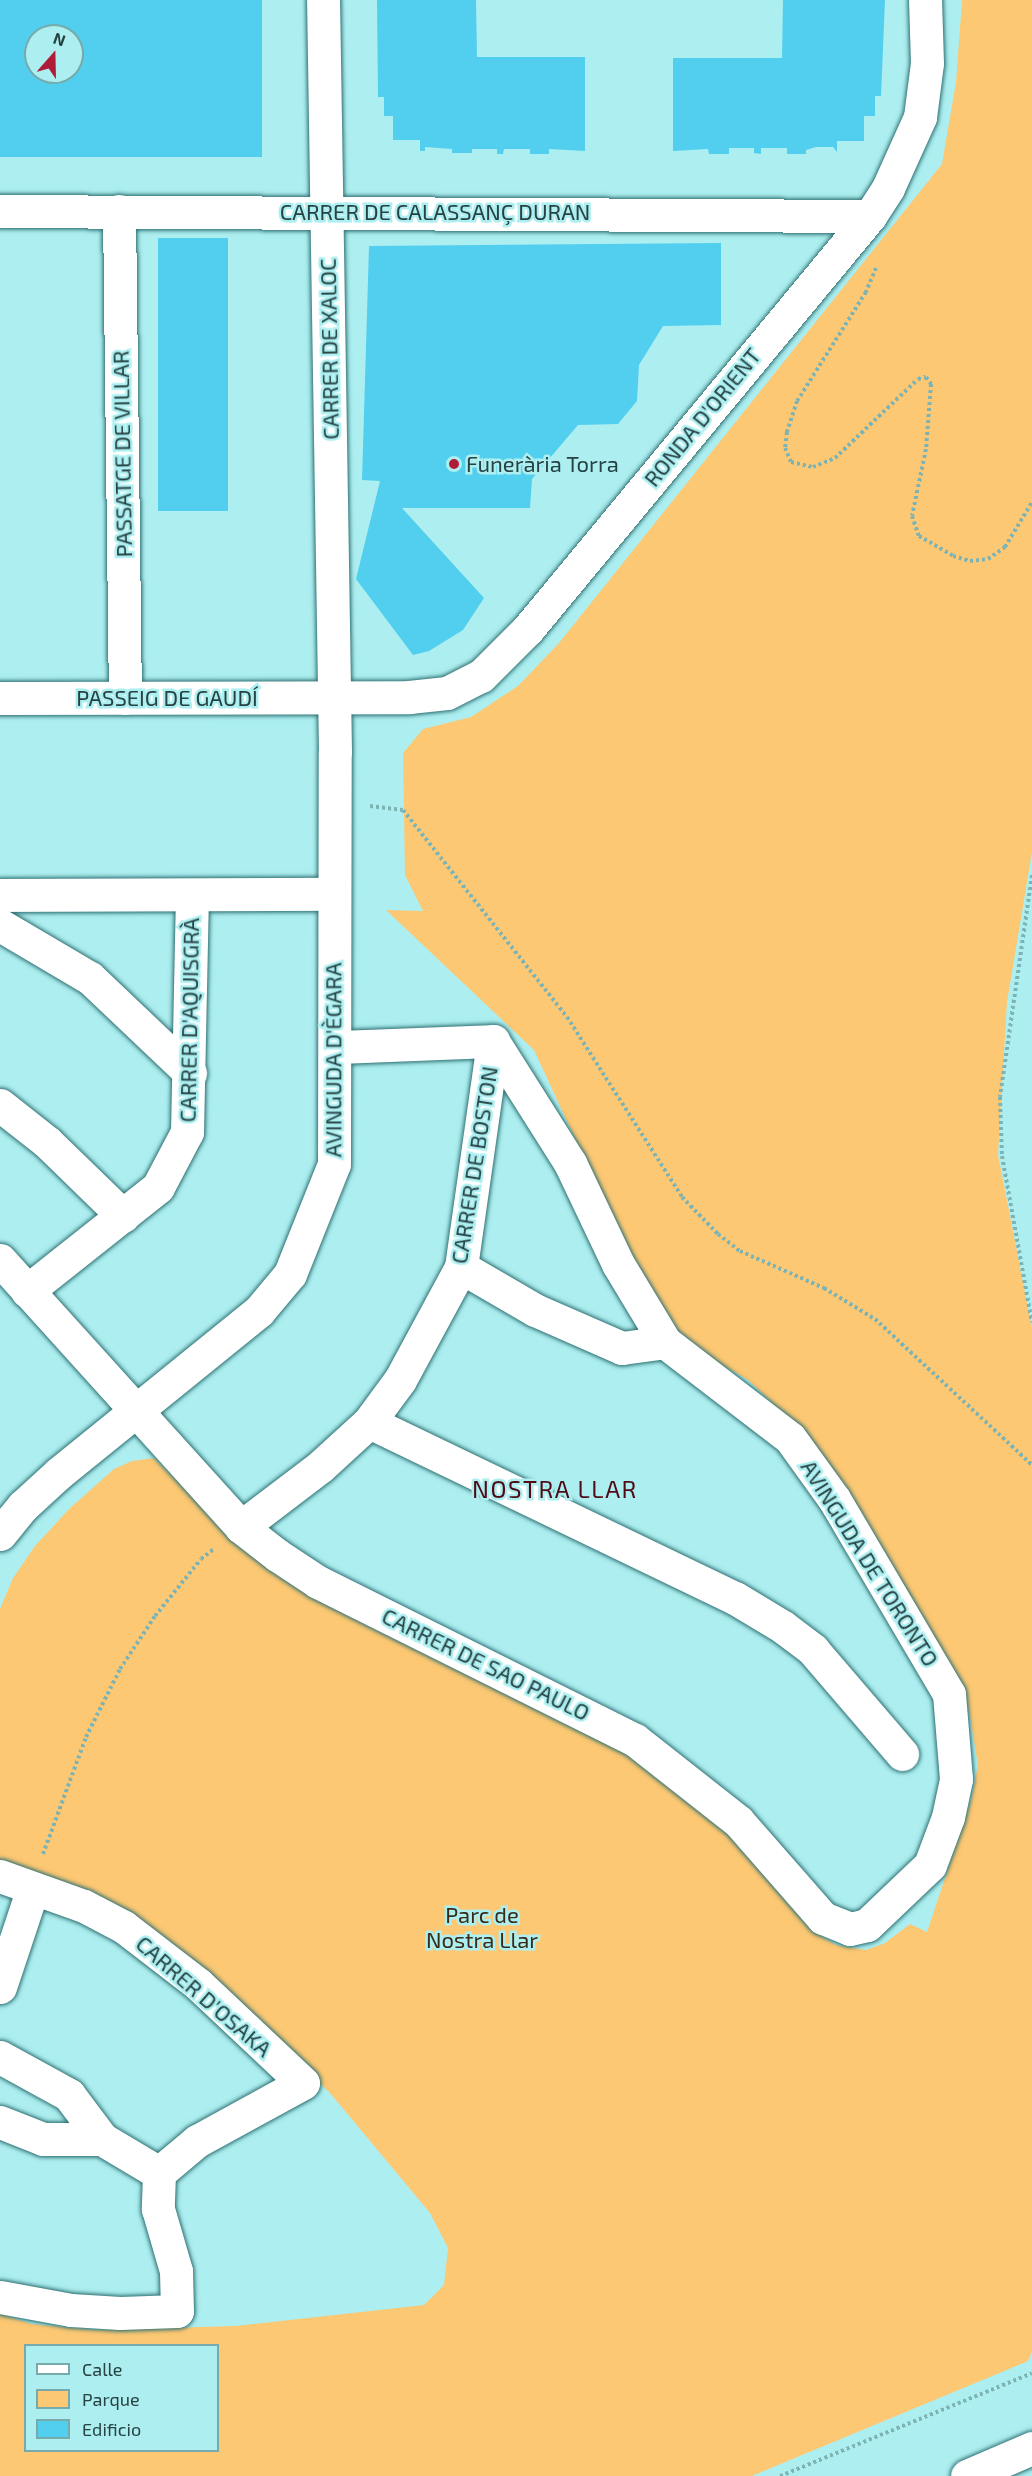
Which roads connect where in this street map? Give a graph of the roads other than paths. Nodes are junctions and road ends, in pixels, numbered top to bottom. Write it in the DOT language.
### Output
graph roads {
  1 [pos="323,0"];
  2 [pos="925,0"];
  3 [pos="0,211"];
  4 [pos="119,211"];
  5 [pos="327,211"];
  6 [pos="870,216"];
  7 [pos="0,698"];
  8 [pos="125,698"];
  9 [pos="334,698"];
  10 [pos="332,894"];
  11 [pos="0,895"];
  12 [pos="192,895"];
  13 [pos="0,925"];
  14 [pos="493,1041"];
  15 [pos="336,1047"];
  16 [pos="190,1073"];
  17 [pos="0,1105"];
  18 [pos="123,1216"];
  19 [pos="0,1260"];
  20 [pos="461,1267"];
  21 [pos="27,1291"];
  22 [pos="665,1342"];
  23 [pos="133,1410"];
  24 [pos="369,1422"];
  25 [pos="241,1527"];
  26 [pos="0,1534"];
  27 [pos="902,1754"];
  28 [pos="0,1876"];
  29 [pos="33,1888"];
  30 [pos="833,1925"];
  31 [pos="0,1987"];
  32 [pos="0,2057"];
  33 [pos="0,2122"];
  34 [pos="102,2139"];
  35 [pos="159,2173"];
  36 [pos="0,2297"];
  37 [pos="1032,2448"];
  38 [pos="968,2476"];
  1 -- 5 [label="street, CARRER DE XALOC"];
  2 -- 6 [label="street, RONDA D'ORIENT"];
  3 -- 4 [label="street, CARRER DE CALASSANÇ DURAN"];
  4 -- 5 [label="street, CARRER DE CALASSANÇ DURAN"];
  4 -- 8 [label="street, PASSATGE DE VILLAR"];
  5 -- 6 [label="street, CARRER DE CALASSANÇ DURAN"];
  5 -- 9 [label="street, CARRER DE XALOC"];
  6 -- 9 [label="street, RONDA D'ORIENT"];
  7 -- 8 [label="street, PASSEIG DE GAUDÍ"];
  8 -- 9 [label="street, PASSEIG DE GAUDÍ"];
  9 -- 10 [label="street, AVINGUDA D'ÈGARA"];
  10 -- 12 [label="street"];
  10 -- 15 [label="street, AVINGUDA D'ÈGARA"];
  11 -- 12 [label="street"];
  12 -- 16 [label="street, CARRER D'AQUISGRÀ"];
  13 -- 16 [label="street"];
  14 -- 15 [label="street"];
  14 -- 20 [label="street, CARRER DE BOSTON"];
  14 -- 22 [label="street, AVINGUDA DE TORONTO"];
  15 -- 23 [label="street, AVINGUDA D'ÈGARA"];
  16 -- 18 [label="street, CARRER D'AQUISGRÀ"];
  17 -- 18 [label="street"];
  18 -- 21 [label="street, CARRER D'AQUISGRÀ"];
  19 -- 21 [label="street, CARRER DE SAO PAULO"];
  20 -- 22 [label="street"];
  20 -- 24 [label="street, CARRER DE BOSTON"];
  21 -- 23 [label="street, CARRER DE SAO PAULO"];
  22 -- 30 [label="street, AVINGUDA DE TORONTO"];
  23 -- 25 [label="street, CARRER DE SAO PAULO"];
  23 -- 26 [label="street, AVINGUDA D'ÈGARA"];
  24 -- 25 [label="street, CARRER DE BOSTON"];
  24 -- 27 [label="street"];
  25 -- 30 [label="street, CARRER DE SAO PAULO"];
  28 -- 29 [label="street, CARRER D'OSAKA"];
  29 -- 31 [label="street"];
  29 -- 35 [label="street, CARRER D'OSAKA"];
  32 -- 34 [label="street"];
  33 -- 34 [label="street"];
  34 -- 35 [label="street"];
  35 -- 36 [label="street"];
  37 -- 38 [label="street"];
}
